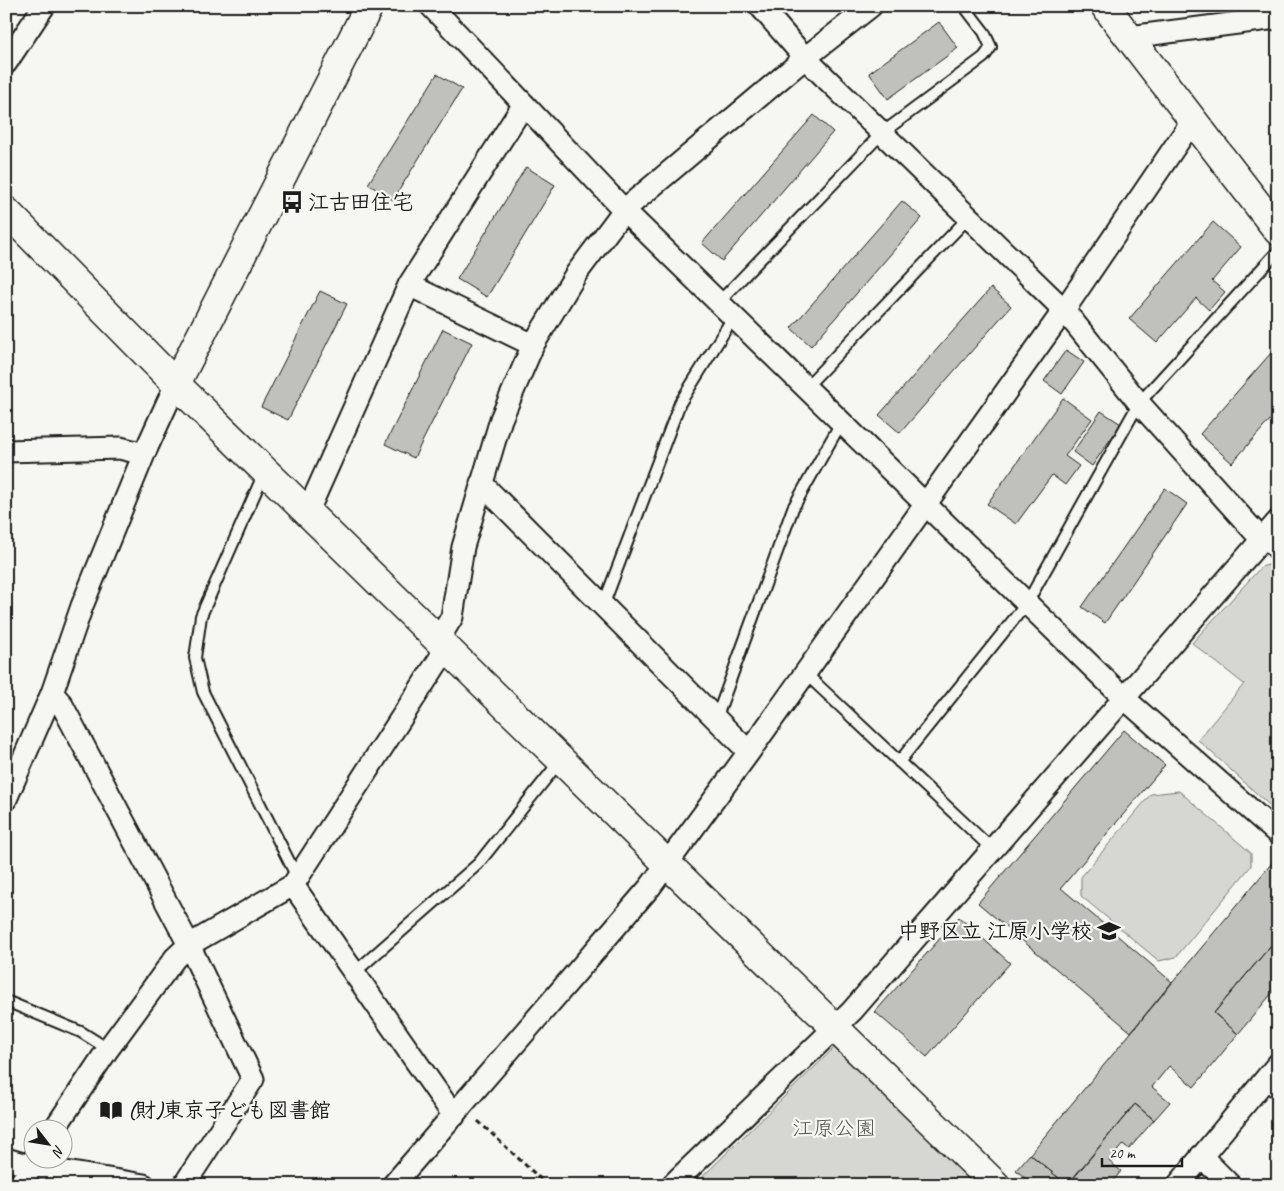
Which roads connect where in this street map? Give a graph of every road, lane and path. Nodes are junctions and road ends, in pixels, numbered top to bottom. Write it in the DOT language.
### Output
graph roads {
  1 [pos="44,6"];
  2 [pos="369,6"];
  3 [pos="431,6"];
  4 [pos="760,6"];
  5 [pos="871,6"];
  6 [pos="964,6"];
  7 [pos="1105,6"];
  8 [pos="1278,18"];
  9 [pos="1129,37"];
  10 [pos="804,58"];
  11 [pos="6,63"];
  12 [pos="524,104"];
  13 [pos="1193,120"];
  14 [pos="882,133"];
  15 [pos="624,210"];
  16 [pos="6,211"];
  17 [pos="969,218"];
  18 [pos="1278,231"];
  19 [pos="1278,252"];
  20 [pos="408,284"];
  21 [pos="726,309"];
  22 [pos="1064,310"];
  23 [pos="533,345"];
  24 [pos="176,384"];
  25 [pos="806,387"];
  26 [pos="1139,403"];
  27 [pos="842,421"];
  28 [pos="6,451"];
  29 [pos="144,454"];
  30 [pos="265,470"];
  31 [pos="481,484"];
  32 [pos="926,503"];
  33 [pos="308,511"];
  34 [pos="1278,521"];
  35 [pos="1262,540"];
  36 [pos="1278,558"];
  37 [pos="1027,603"];
  38 [pos="603,606"];
  39 [pos="442,644"];
  40 [pos="805,673"];
  41 [pos="52,694"];
  42 [pos="1124,698"];
  43 [pos="716,719"];
  44 [pos="749,752"];
  45 [pos="561,760"];
  46 [pos="899,762"];
  47 [pos="6,799"];
  48 [pos="1278,834"];
  49 [pos="993,850"];
  50 [pos="666,864"];
  51 [pos="295,882"];
  52 [pos="189,945"];
  53 [pos="354,973"];
  54 [pos="6,1001"];
  55 [pos="836,1027"];
  56 [pos="108,1050"];
  57 [pos="1278,1064"];
  58 [pos="1271,1088"];
  59 [pos="458,1111"];
  60 [pos="62,1118"];
  61 [pos="1202,1156"];
  62 [pos="6,1159"];
  63 [pos="22,1161"];
  64 [pos="30,1168"];
  65 [pos="62,1168"];
  66 [pos="20,1185"];
  67 [pos="144,1185"];
  68 [pos="184,1185"];
  69 [pos="393,1185"];
  70 [pos="547,1185"];
  71 [pos="672,1185"];
  72 [pos="996,1185"];
  73 [pos="1178,1185"];
  74 [pos="1230,1185"];
  1 -- 11 [label="street"];
  2 -- 24 [label="street"];
  3 -- 12 [label="street"];
  4 -- 10 [label="street"];
  5 -- 10 [label="street"];
  6 -- 14 [label="lane"];
  7 -- 9 [label="street"];
  8 -- 9 [label="street"];
  9 -- 13 [label="street"];
  10 -- 14 [label="street"];
  10 -- 15 [label="street"];
  12 -- 15 [label="street"];
  12 -- 20 [label="street"];
  13 -- 18 [label="street"];
  13 -- 22 [label="street"];
  14 -- 17 [label="street"];
  14 -- 21 [label="lane"];
  15 -- 21 [label="street"];
  15 -- 23 [label="street"];
  16 -- 24 [label="street"];
  17 -- 22 [label="street"];
  17 -- 25 [label="lane"];
  19 -- 26 [label="lane"];
  20 -- 23 [label="street"];
  20 -- 33 [label="street"];
  21 -- 25 [label="street"];
  21 -- 38 [label="lane"];
  22 -- 26 [label="street"];
  22 -- 32 [label="street"];
  23 -- 31 [label="street"];
  24 -- 29 [label="street"];
  24 -- 30 [label="street"];
  25 -- 27 [label="street"];
  26 -- 35 [label="street"];
  26 -- 37 [label="lane"];
  27 -- 32 [label="street"];
  27 -- 43 [label="lane"];
  28 -- 29 [label="street"];
  29 -- 41 [label="street"];
  30 -- 33 [label="street"];
  30 -- 51 [label="lane"];
  31 -- 38 [label="street"];
  31 -- 39 [label="street"];
  32 -- 37 [label="street"];
  32 -- 40 [label="street"];
  33 -- 39 [label="street"];
  34 -- 35 [label="street"];
  35 -- 36 [label="lane"];
  35 -- 42 [label="street"];
  37 -- 42 [label="street"];
  37 -- 46 [label="lane"];
  38 -- 43 [label="street"];
  39 -- 45 [label="street"];
  39 -- 51 [label="street"];
  40 -- 44 [label="street"];
  40 -- 46 [label="lane"];
  41 -- 47 [label="street"];
  41 -- 52 [label="street"];
  42 -- 48 [label="street"];
  42 -- 49 [label="street"];
  43 -- 44 [label="street"];
  44 -- 50 [label="street"];
  45 -- 50 [label="street"];
  45 -- 53 [label="lane"];
  46 -- 49 [label="lane"];
  49 -- 55 [label="street"];
  50 -- 55 [label="street"];
  50 -- 59 [label="street"];
  51 -- 52 [label="street"];
  51 -- 53 [label="street"];
  52 -- 56 [label="street"];
  52 -- 68 [label="street"];
  53 -- 59 [label="street"];
  54 -- 56 [label="lane"];
  55 -- 71 [label="street"];
  55 -- 72 [label="street"];
  56 -- 60 [label="street"];
  57 -- 58 [label="street"];
  58 -- 61 [label="street"];
  59 -- 69 [label="street"];
  59 -- 70 [label="path"];
  61 -- 73 [label="street"];
  61 -- 74 [label="street"];
  62 -- 63 [label="street"];
  64 -- 66 [label="street"];
  65 -- 67 [label="street"];
}
